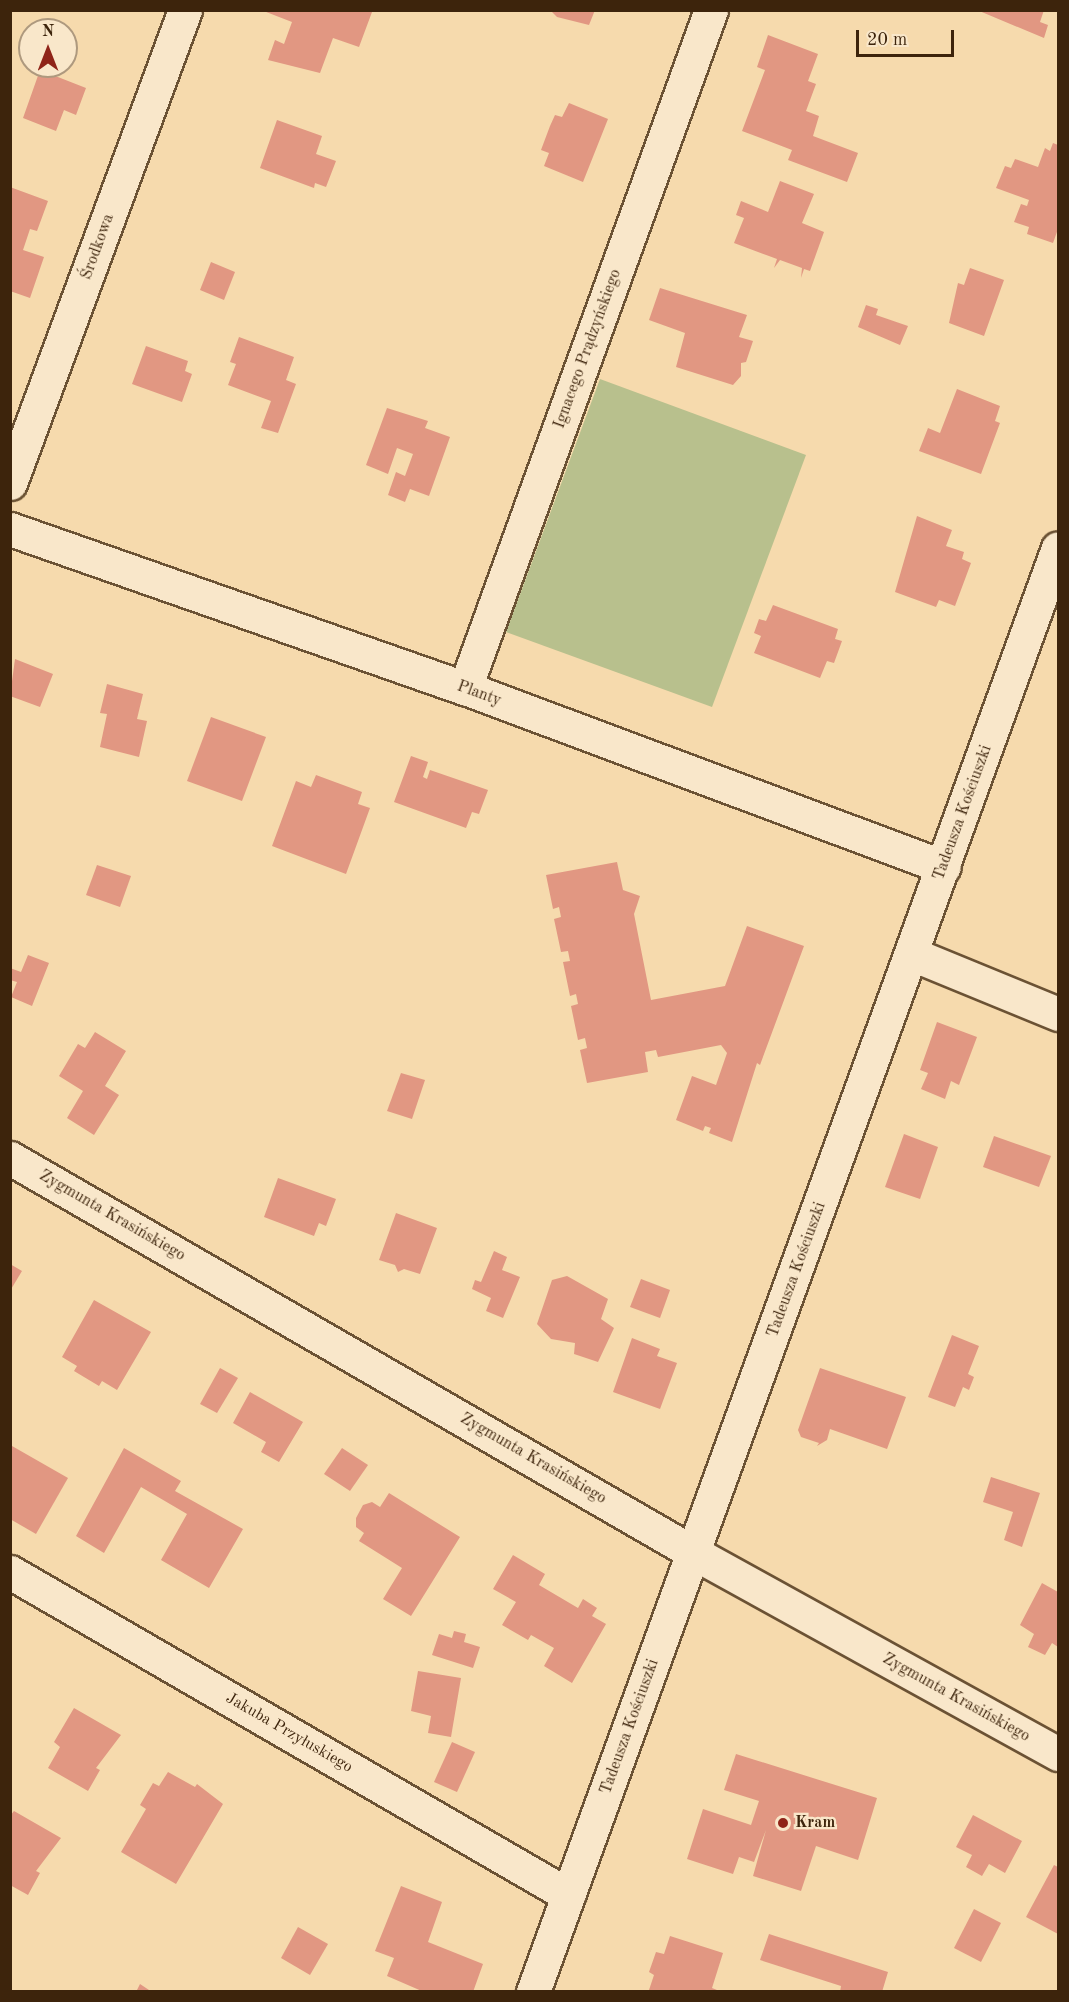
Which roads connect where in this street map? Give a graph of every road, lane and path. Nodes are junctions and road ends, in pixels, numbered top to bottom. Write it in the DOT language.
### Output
graph roads {
  1 [pos="184,10"];
  2 [pos="711,10"];
  3 [pos="10,483"];
  4 [pos="10,529"];
  5 [pos="1059,548"];
  6 [pos="465,688"];
  7 [pos="944,867"];
  8 [pos="912,954"];
  9 [pos="1059,1014"];
  10 [pos="10,1158"];
  11 [pos="694,1553"];
  12 [pos="10,1572"];
  13 [pos="1059,1755"];
  14 [pos="568,1895"];
  15 [pos="533,1992"];
  1 -- 3 [label="street, Środkowa"];
  2 -- 6 [label="street, Ignacego Prądzyńskiego"];
  4 -- 6 [label="street, Planty"];
  5 -- 7 [label="street, Tadeusza Kościuszki"];
  6 -- 7 [label="street, Planty"];
  7 -- 8 [label="street, Tadeusza Kościuszki"];
  8 -- 9 [label="street"];
  8 -- 11 [label="street, Tadeusza Kościuszki"];
  10 -- 11 [label="street, Zygmunta Krasińskiego"];
  11 -- 13 [label="street, Zygmunta Krasińskiego"];
  11 -- 14 [label="street, Tadeusza Kościuszki"];
  12 -- 14 [label="street, Jakuba Przyłuskiego"];
  14 -- 15 [label="street, Tadeusza Kościuszki"];
}
